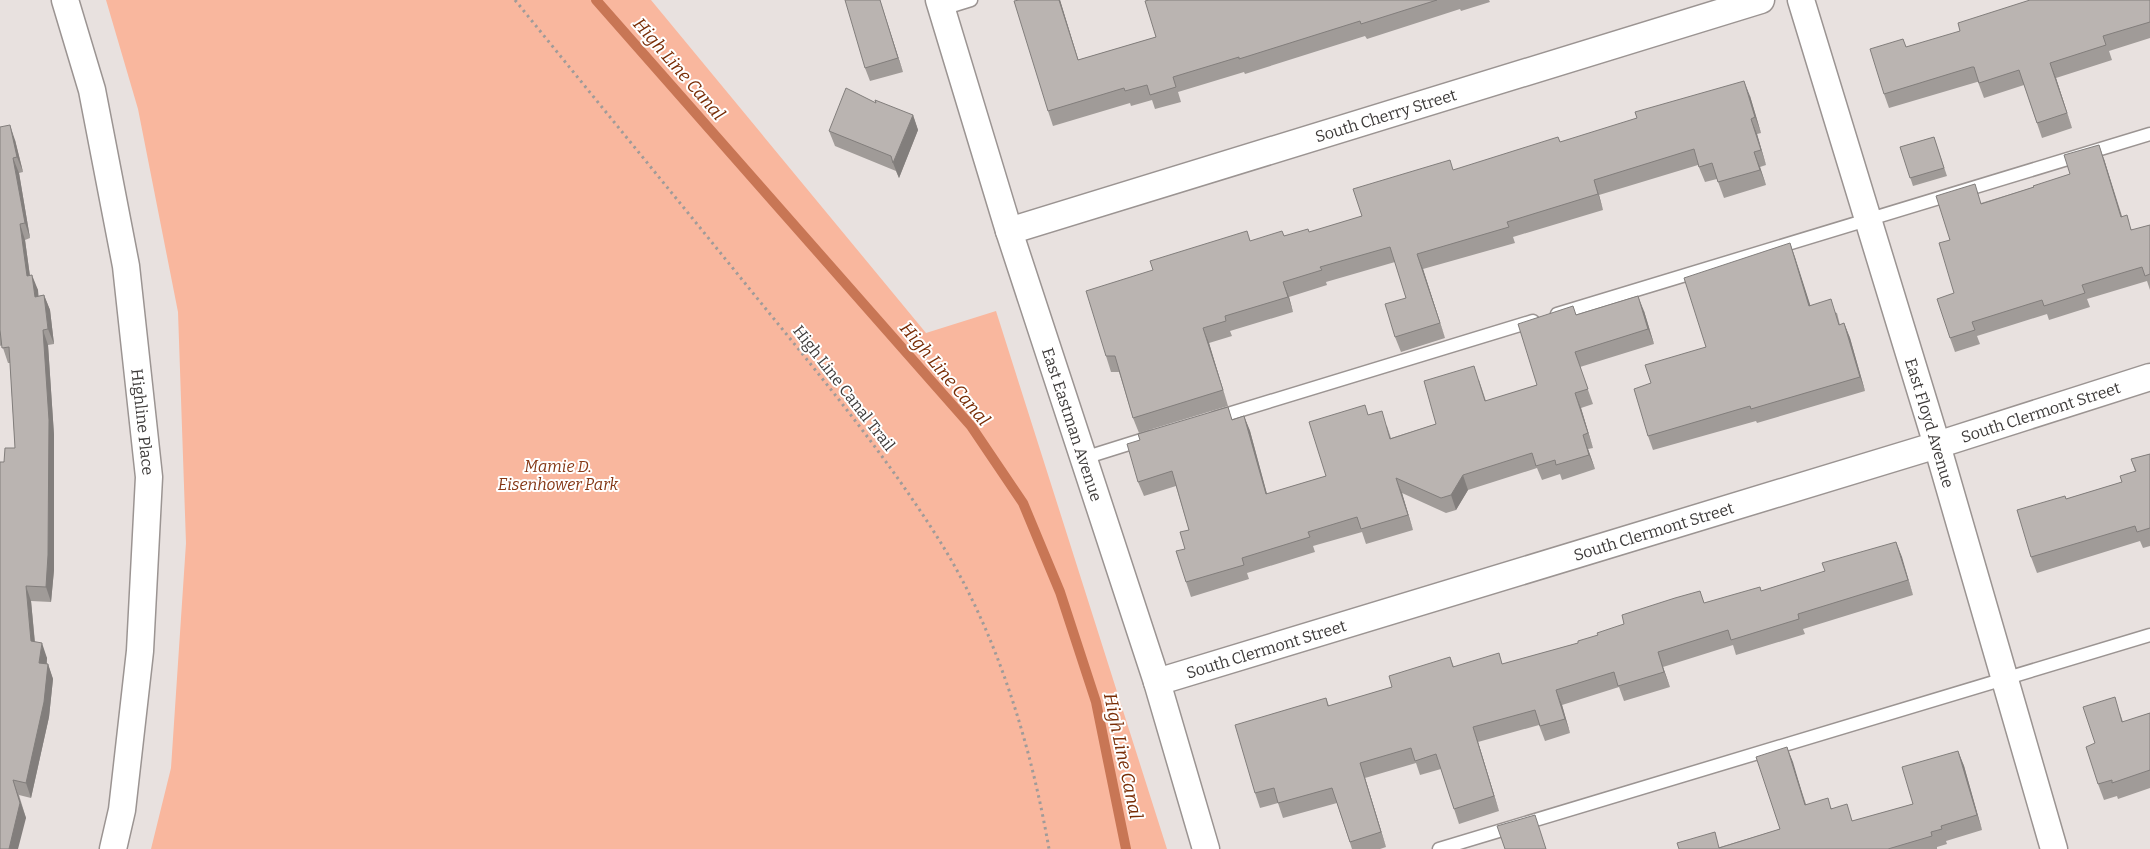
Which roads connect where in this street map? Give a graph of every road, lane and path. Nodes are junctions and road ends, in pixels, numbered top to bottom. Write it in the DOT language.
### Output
graph roads {
  1 [pos="65,0"];
  2 [pos="515,0"];
  3 [pos="971,0"];
  4 [pos="1761,0"];
  5 [pos="1801,0"];
  6 [pos="941,4"];
  7 [pos="2150,134"];
  8 [pos="1868,220"];
  9 [pos="1009,231"];
  10 [pos="2150,377"];
  11 [pos="1198,423"];
  12 [pos="1160,434"];
  13 [pos="1937,445"];
  14 [pos="1084,458"];
  15 [pos="2150,635"];
  16 [pos="2005,679"];
  17 [pos="1157,682"];
  18 [pos="113,849"];
  19 [pos="1049,849"];
  20 [pos="1206,849"];
  21 [pos="1439,849"];
  22 [pos="2054,849"];
  1 -- 18 [label="street, Highline Place"];
  2 -- 19 [label="path, High Line Canal Trail"];
  3 -- 6 [label="lane"];
  4 -- 9 [label="street, South Cherry Street"];
  5 -- 8 [label="street, East Floyd Avenue"];
  6 -- 9 [label="street, East Eastman Avenue"];
  7 -- 8 [label="lane"];
  8 -- 11 [label="lane"];
  8 -- 13 [label="street, East Floyd Avenue"];
  9 -- 14 [label="street, East Eastman Avenue"];
  10 -- 13 [label="street, South Clermont Street"];
  12 -- 14 [label="lane"];
  13 -- 16 [label="street, East Floyd Avenue"];
  13 -- 17 [label="street, South Clermont Street"];
  14 -- 17 [label="street, East Eastman Avenue"];
  15 -- 16 [label="lane"];
  16 -- 21 [label="lane"];
  16 -- 22 [label="street, East Floyd Avenue"];
  17 -- 20 [label="street, East Eastman Avenue"];
}
